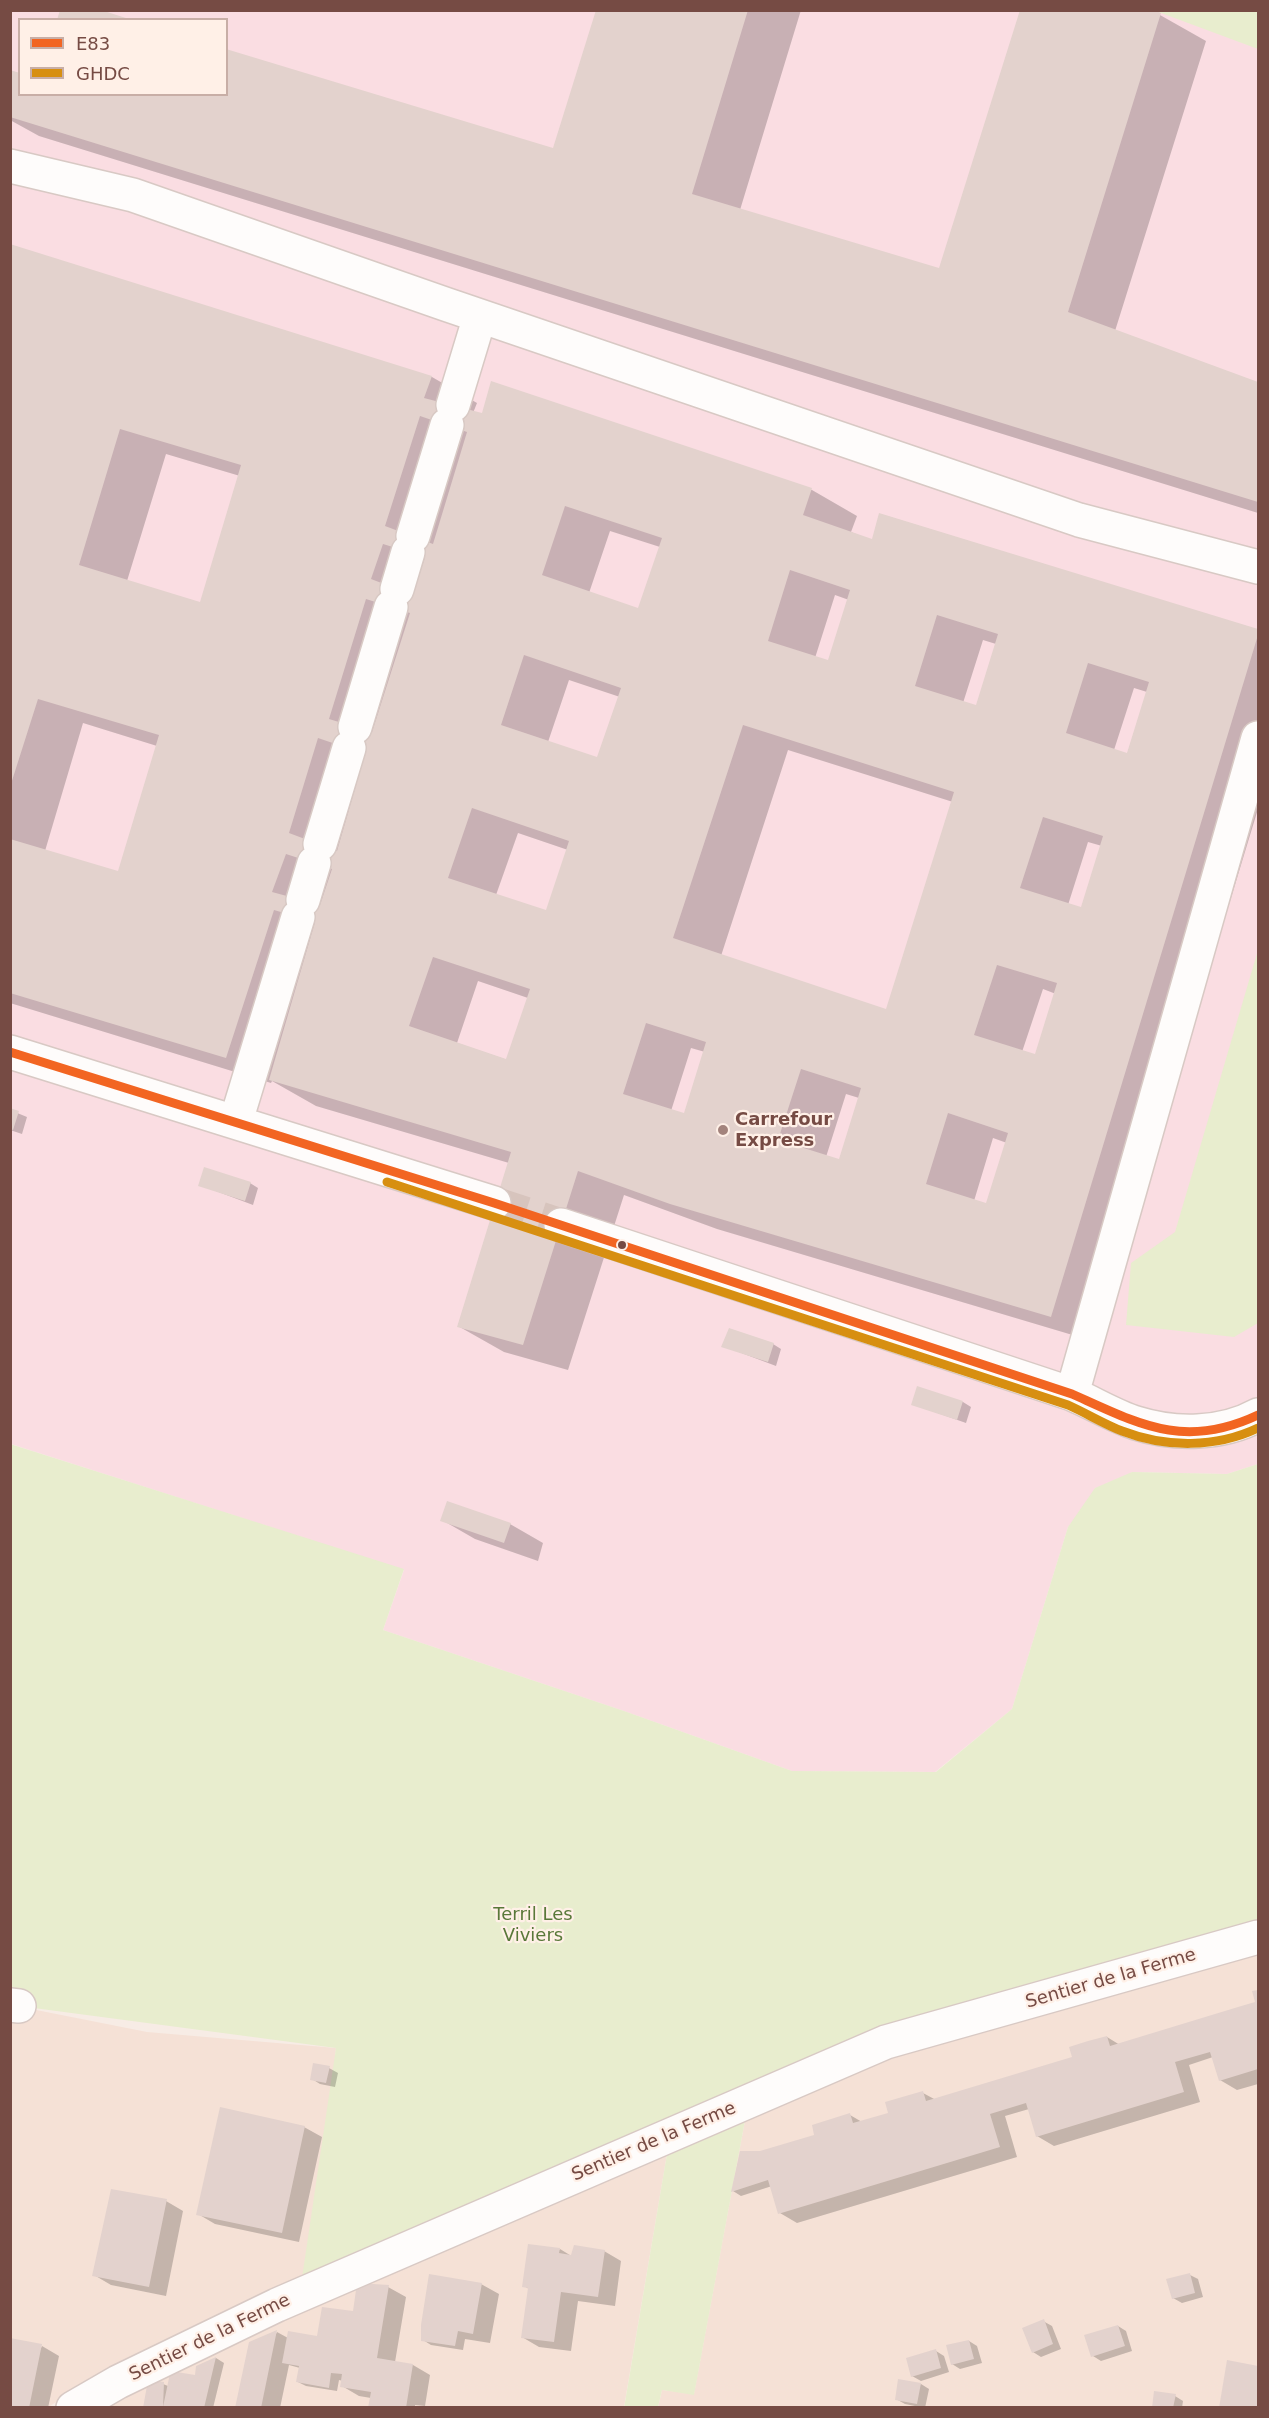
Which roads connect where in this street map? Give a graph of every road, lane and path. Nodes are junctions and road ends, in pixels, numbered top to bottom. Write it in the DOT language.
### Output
graph roads {
  1 [pos="10,166"];
  2 [pos="480,316"];
  3 [pos="1258,567"];
  4 [pos="1258,738"];
  5 [pos="10,1052"];
  6 [pos="236,1121"];
  7 [pos="494,1203"];
  8 [pos="561,1225"];
  9 [pos="1072,1394"];
  10 [pos="1258,1416"];
  11 [pos="1258,1937"];
  12 [pos="73,2408"];
  1 -- 2 [label="street"];
  2 -- 3 [label="street"];
  2 -- 6 [label="street"];
  4 -- 9 [label="street"];
  5 -- 6 [label="street"];
  6 -- 7 [label="street"];
  8 -- 9 [label="street"];
  9 -- 10 [label="street"];
  11 -- 12 [label="street, Sentier de la Ferme"];
}
